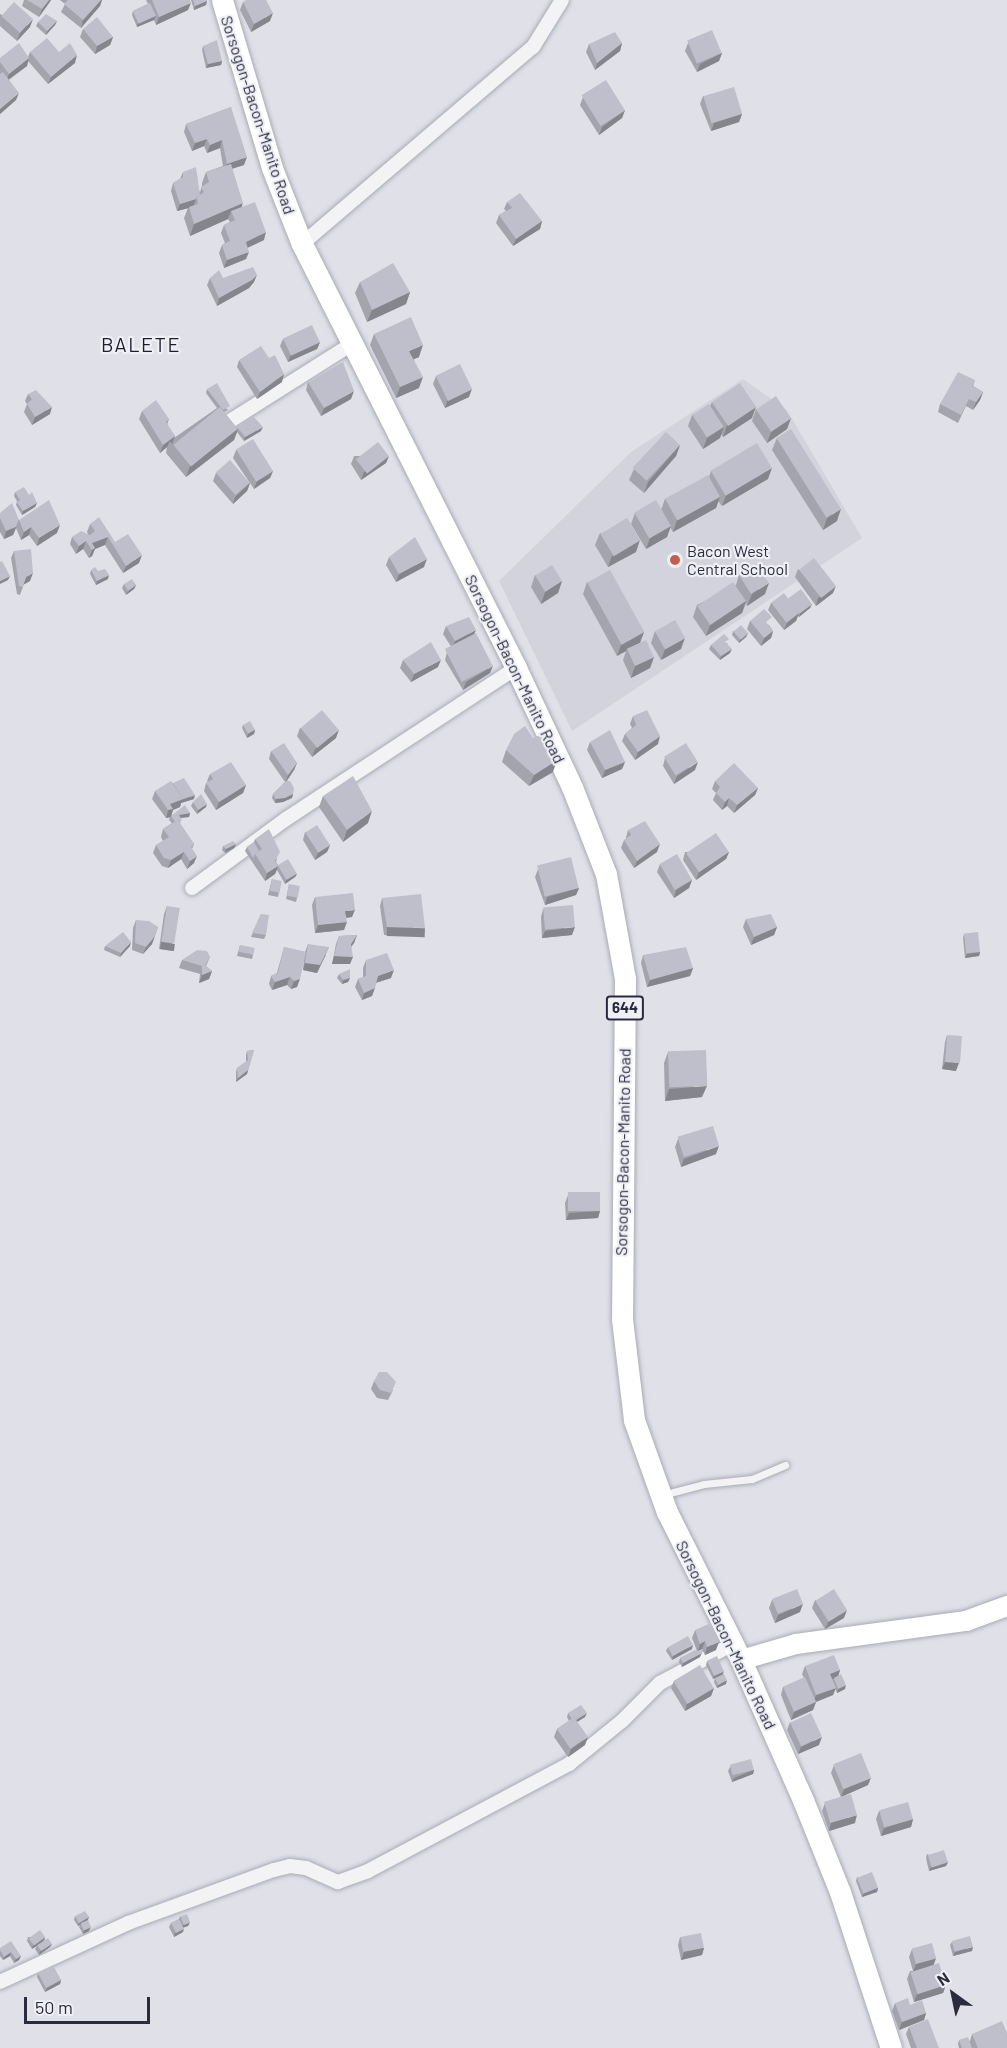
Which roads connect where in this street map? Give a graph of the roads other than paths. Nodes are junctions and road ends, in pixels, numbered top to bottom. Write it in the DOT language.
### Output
graph roads {
  1 [pos="222,0"];
  2 [pos="562,0"];
  3 [pos="302,244"];
  4 [pos="350,345"];
  5 [pos="230,420"];
  6 [pos="516,668"];
  7 [pos="192,888"];
  8 [pos="784,1465"];
  9 [pos="660,1496"];
  10 [pos="1007,1606"];
  11 [pos="737,1652"];
  12 [pos="0,1982"];
  13 [pos="891,2048"];
  1 -- 3 [label="main road, Sorsogon-Bacon-Manito Road / 644"];
  2 -- 3 [label="street"];
  3 -- 4 [label="main road, Sorsogon-Bacon-Manito Road / 644"];
  4 -- 5 [label="street"];
  4 -- 6 [label="main road, Sorsogon-Bacon-Manito Road / 644"];
  6 -- 7 [label="street"];
  6 -- 9 [label="main road, Sorsogon-Bacon-Manito Road / 644"];
  8 -- 9 [label="lane"];
  9 -- 11 [label="main road, Sorsogon-Bacon-Manito Road / 644"];
  10 -- 11 [label="street"];
  11 -- 12 [label="street"];
  11 -- 13 [label="main road, Sorsogon-Bacon-Manito Road / 644"];
}
